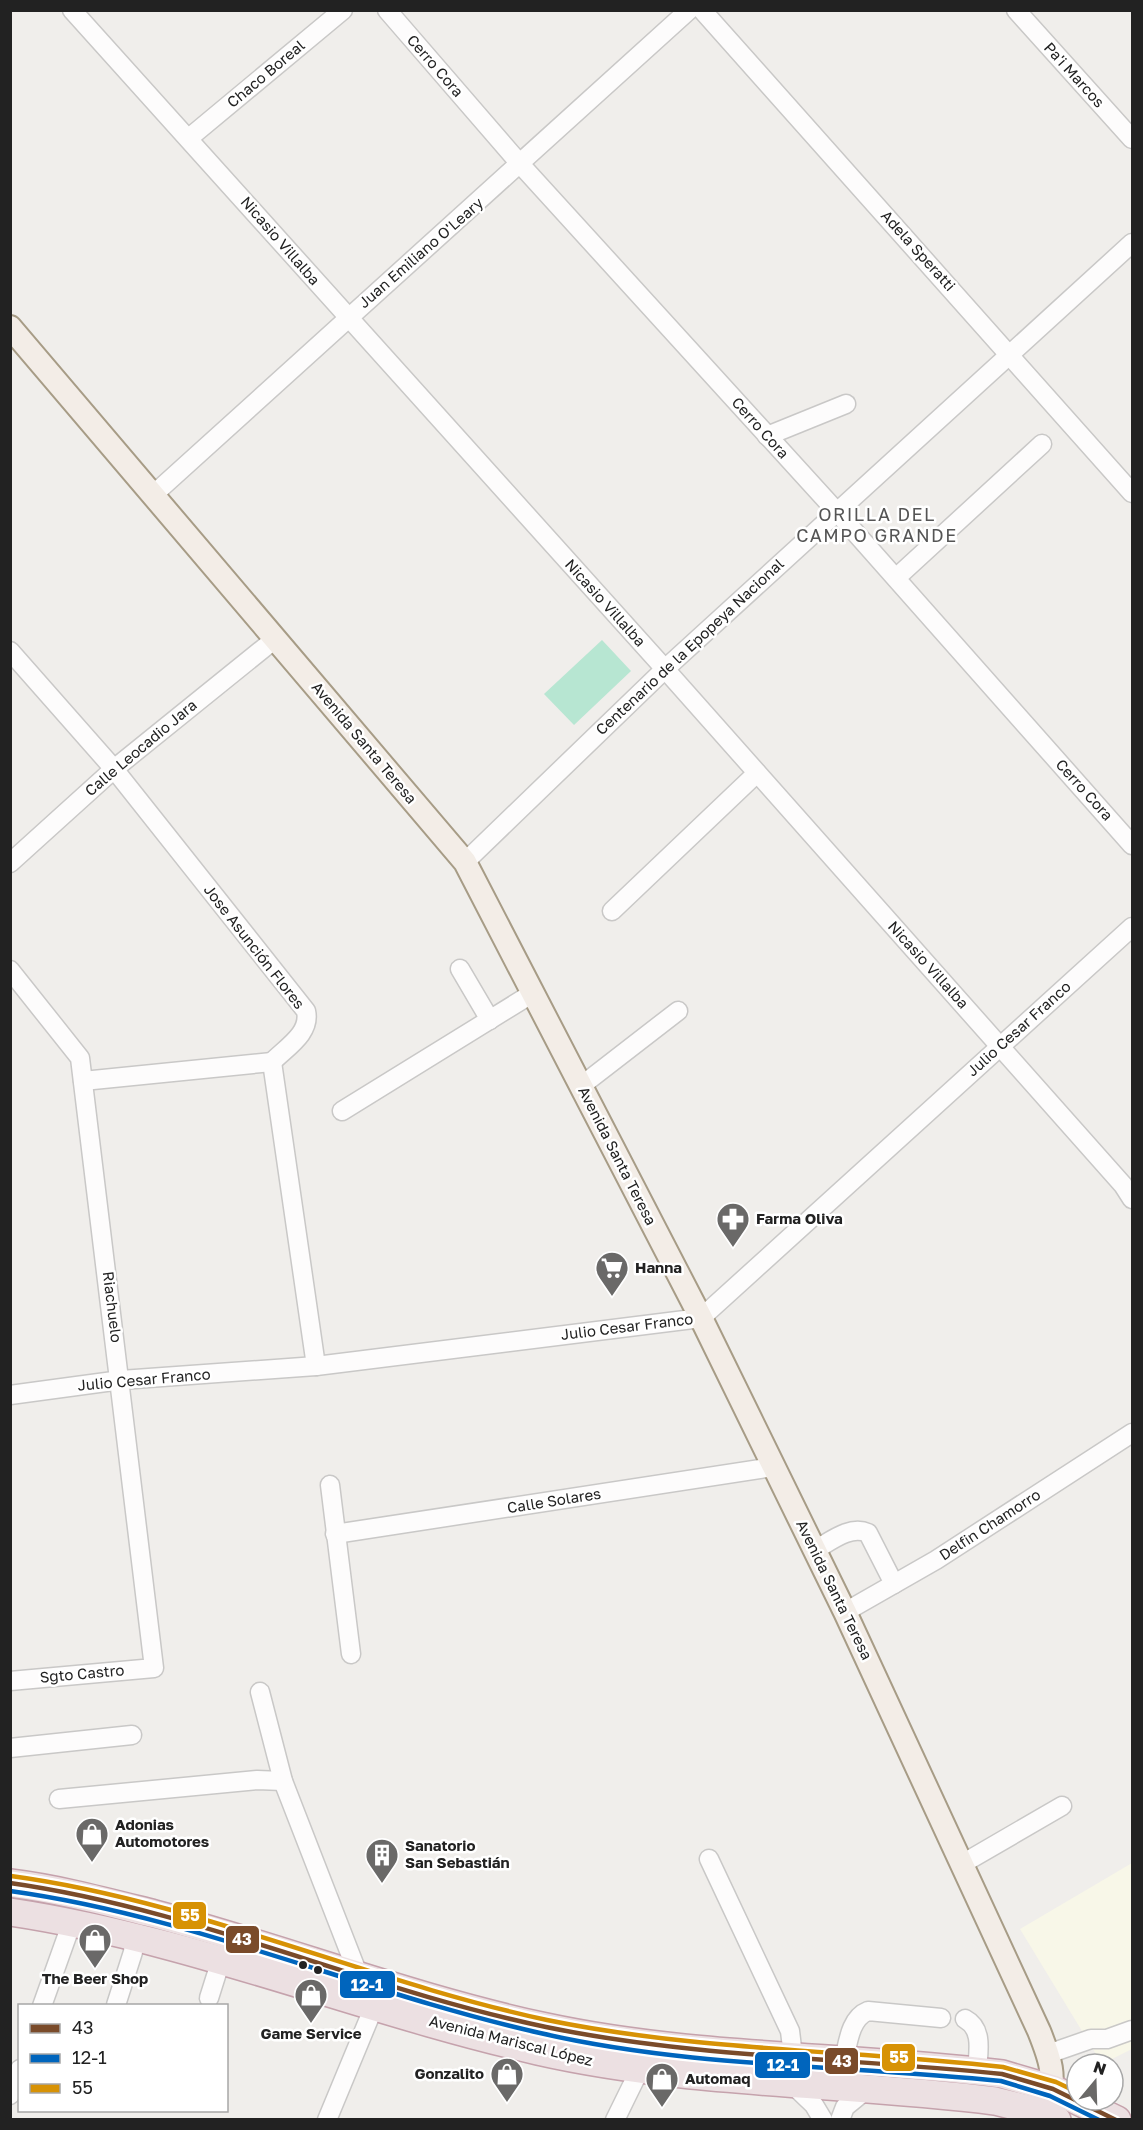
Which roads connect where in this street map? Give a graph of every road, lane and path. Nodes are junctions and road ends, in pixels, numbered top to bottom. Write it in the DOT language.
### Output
graph roads {
  1 [pos="72,10"];
  2 [pos="343,10"];
  3 [pos="387,10"];
  4 [pos="689,10"];
  5 [pos="702,10"];
  6 [pos="1016,10"];
  7 [pos="189,138"];
  8 [pos="1132,139"];
  9 [pos="520,165"];
  10 [pos="1132,243"];
  11 [pos="348,318"];
  12 [pos="10,327"];
  13 [pos="1009,354"];
  14 [pos="846,404"];
  15 [pos="767,436"];
  16 [pos="1042,444"];
  17 [pos="1132,493"];
  18 [pos="153,495"];
  19 [pos="837,512"];
  20 [pos="896,578"];
  21 [pos="275,639"];
  22 [pos="10,651"];
  23 [pos="665,669"];
  24 [pos="114,769"];
  25 [pos="757,773"];
  26 [pos="1132,845"];
  27 [pos="465,862"];
  28 [pos="10,863"];
  29 [pos="612,911"];
  30 [pos="1132,927"];
  31 [pos="460,969"];
  32 [pos="10,970"];
  33 [pos="533,993"];
  34 [pos="678,1011"];
  35 [pos="490,1020"];
  36 [pos="1000,1046"];
  37 [pos="272,1062"];
  38 [pos="83,1081"];
  39 [pos="581,1086"];
  40 [pos="342,1111"];
  41 [pos="1132,1199"];
  42 [pos="700,1318"];
  43 [pos="316,1366"];
  44 [pos="121,1380"];
  45 [pos="10,1395"];
  46 [pos="1131,1437"];
  47 [pos="772,1467"];
  48 [pos="330,1485"];
  49 [pos="335,1534"];
  50 [pos="815,1550"];
  51 [pos="894,1584"];
  52 [pos="845,1612"];
  53 [pos="351,1654"];
  54 [pos="154,1668"];
  55 [pos="10,1681"];
  56 [pos="260,1692"];
  57 [pos="132,1736"];
  58 [pos="10,1748"];
  59 [pos="283,1781"];
  60 [pos="59,1799"];
  61 [pos="1062,1806"];
  62 [pos="709,1859"];
  63 [pos="962,1864"];
  64 [pos="10,1883"];
  65 [pos="10,1912"];
  66 [pos="72,1922"];
  67 [pos="134,1936"];
  68 [pos="221,1960"];
  69 [pos="358,1974"];
  70 [pos="379,1994"];
  71 [pos="209,1998"];
  72 [pos="43,2004"];
  73 [pos="116,2004"];
  74 [pos="941,2018"];
  75 [pos="965,2019"];
  76 [pos="1132,2030"];
  77 [pos="1048,2054"];
  78 [pos="792,2056"];
  79 [pos="844,2060"];
  80 [pos="640,2069"];
  81 [pos="977,2071"];
  82 [pos="18,2074"];
  83 [pos="791,2083"];
  84 [pos="867,2089"];
  85 [pos="10,2095"];
  86 [pos="1048,2110"];
  87 [pos="327,2120"];
  88 [pos="615,2120"];
  89 [pos="823,2120"];
  90 [pos="840,2120"];
  91 [pos="1117,2120"];
  1 -- 7 [label="street, Nicasio Villalba"];
  2 -- 7 [label="street, Chaco Boreal"];
  3 -- 9 [label="street, Cerro Cora"];
  4 -- 9 [label="street, Juan Emiliano O'Leary"];
  5 -- 13 [label="street, Adela Speratti"];
  6 -- 8 [label="street, Pa'i Marcos"];
  7 -- 11 [label="street, Nicasio Villalba"];
  9 -- 11 [label="street, Juan Emiliano O'Leary"];
  9 -- 15 [label="street, Cerro Cora"];
  10 -- 13 [label="street, Centenario de la Epopeya Nacional"];
  11 -- 18 [label="street, Juan Emiliano O'Leary"];
  11 -- 23 [label="street, Nicasio Villalba"];
  12 -- 18 [label="main road, Avenida Santa Teresa"];
  13 -- 17 [label="street, Adela Speratti"];
  13 -- 19 [label="street, Centenario de la Epopeya Nacional"];
  14 -- 15 [label="street"];
  15 -- 19 [label="street, Cerro Cora"];
  16 -- 20 [label="street"];
  18 -- 21 [label="main road, Avenida Santa Teresa"];
  19 -- 20 [label="street, Cerro Cora"];
  19 -- 23 [label="street, Centenario de la Epopeya Nacional"];
  20 -- 26 [label="street, Cerro Cora"];
  21 -- 24 [label="street, Calle Leocadio Jara"];
  21 -- 27 [label="main road, Avenida Santa Teresa"];
  22 -- 24 [label="street, Jose Asunción Flores"];
  23 -- 25 [label="street, Nicasio Villalba"];
  23 -- 27 [label="street, Centenario de la Epopeya Nacional"];
  24 -- 28 [label="street, Calle Leocadio Jara"];
  24 -- 37 [label="street, Jose Asunción Flores"];
  25 -- 29 [label="street"];
  25 -- 36 [label="street, Nicasio Villalba"];
  27 -- 33 [label="main road, Avenida Santa Teresa"];
  30 -- 36 [label="street, Julio Cesar Franco"];
  31 -- 35 [label="street"];
  32 -- 38 [label="street, Riachuelo"];
  33 -- 35 [label="street"];
  33 -- 39 [label="main road, Avenida Santa Teresa"];
  34 -- 39 [label="street"];
  35 -- 40 [label="street"];
  36 -- 41 [label="street, Nicasio Villalba"];
  36 -- 42 [label="street, Julio Cesar Franco"];
  37 -- 38 [label="street"];
  37 -- 43 [label="street"];
  38 -- 44 [label="street, Riachuelo"];
  39 -- 42 [label="main road, Avenida Santa Teresa"];
  42 -- 43 [label="street, Julio Cesar Franco"];
  42 -- 47 [label="main road, Avenida Santa Teresa"];
  43 -- 44 [label="street, Julio Cesar Franco"];
  44 -- 45 [label="street, Julio Cesar Franco"];
  44 -- 54 [label="street, Riachuelo"];
  46 -- 51 [label="street, Delfin Chamorro"];
  47 -- 49 [label="street, Calle Solares"];
  47 -- 50 [label="main road, Avenida Santa Teresa"];
  48 -- 49 [label="street"];
  49 -- 53 [label="street"];
  50 -- 51 [label="street"];
  50 -- 52 [label="main road, Avenida Santa Teresa"];
  51 -- 52 [label="street, Delfin Chamorro"];
  52 -- 63 [label="main road, Avenida Santa Teresa"];
  54 -- 55 [label="street, Sgto Castro"];
  56 -- 59 [label="street"];
  57 -- 58 [label="street"];
  59 -- 60 [label="street"];
  59 -- 69 [label="street"];
  61 -- 63 [label="street"];
  62 -- 78 [label="street"];
  63 -- 77 [label="main road, Avenida Santa Teresa"];
  64 -- 69 [label="highway, Avenida Mariscal López"];
  65 -- 66 [label="highway, Avenida Mariscal López"];
  66 -- 67 [label="highway, Avenida Mariscal López"];
  66 -- 72 [label="street"];
  67 -- 68 [label="highway, Avenida Mariscal López"];
  67 -- 73 [label="street"];
  68 -- 70 [label="highway, Avenida Mariscal López"];
  68 -- 71 [label="street"];
  69 -- 70 [label="highway, Avenida Mariscal López"];
  70 -- 78 [label="highway, Avenida Mariscal López"];
  70 -- 80 [label="highway, Avenida Mariscal López"];
  70 -- 87 [label="street"];
  74 -- 79 [label="street"];
  75 -- 81 [label="street"];
  76 -- 77 [label="street"];
  77 -- 86 [label="main road, Avenida Santa Teresa"];
  78 -- 79 [label="highway, Avenida Mariscal López"];
  79 -- 81 [label="highway, Avenida Mariscal López"];
  80 -- 83 [label="highway, Avenida Mariscal López"];
  80 -- 88 [label="street"];
  81 -- 86 [label="highway, Avenida Mariscal López"];
  82 -- 85 [label="street"];
  83 -- 84 [label="highway, Avenida Mariscal López"];
  83 -- 89 [label="street"];
  84 -- 86 [label="highway, Avenida Mariscal López"];
  84 -- 90 [label="street"];
  86 -- 91 [label="highway, Avenida Mariscal López"];
}
